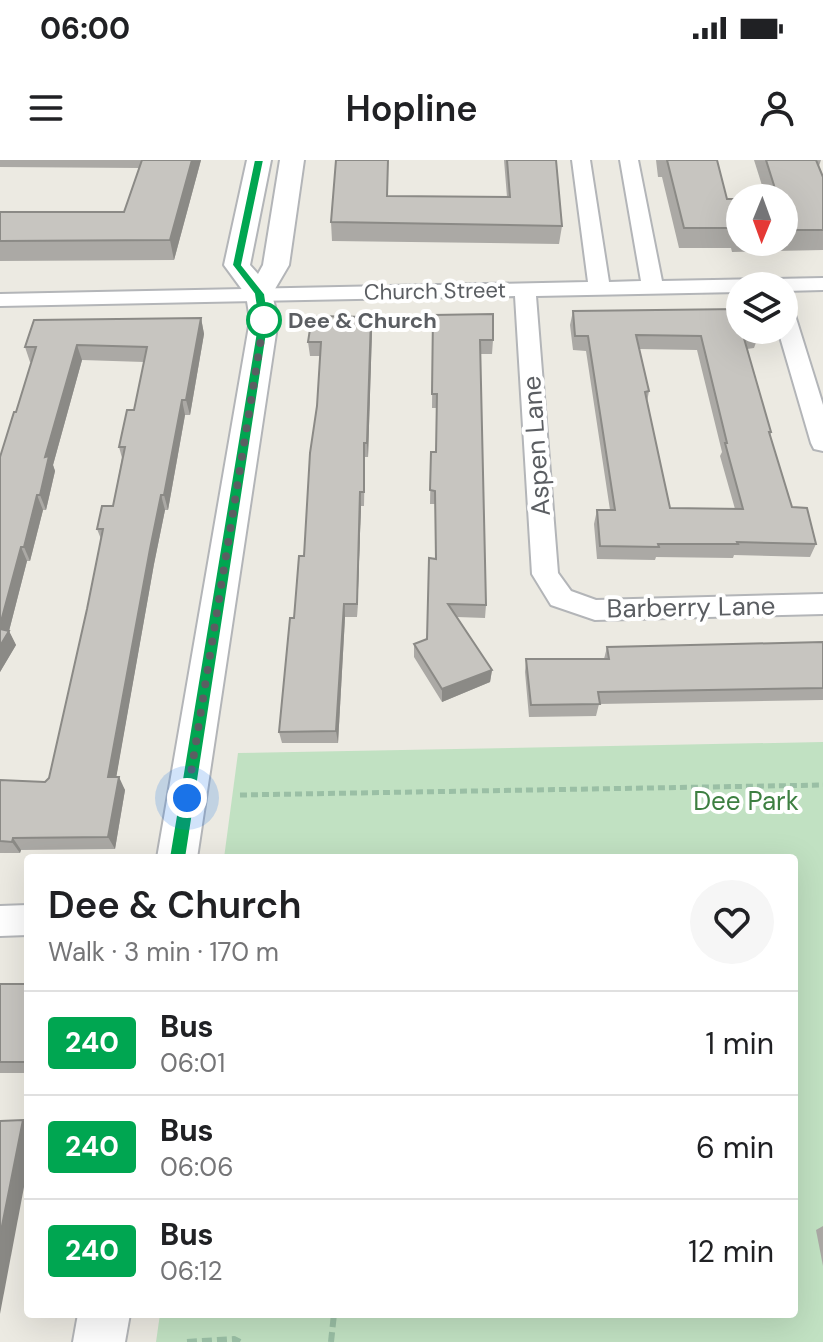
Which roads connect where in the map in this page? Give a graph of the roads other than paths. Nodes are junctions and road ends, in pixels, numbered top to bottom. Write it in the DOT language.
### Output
graph roads {
  1 [pos="259,160"];
  2 [pos="292,160"];
  3 [pos="581,160"];
  4 [pos="629,160"];
  5 [pos="823,284"];
  6 [pos="798,285"];
  7 [pos="726,286"];
  8 [pos="653,287"];
  9 [pos="599,288"];
  10 [pos="525,290"];
  11 [pos="259,294"];
  12 [pos="4,300"];
  13 [pos="0,322"];
  14 [pos="793,344"];
  15 [pos="823,443"];
  16 [pos="561,598"];
  17 [pos="823,604"];
  18 [pos="178,854"];
  19 [pos="24,920"];
  20 [pos="0,921"];
  21 [pos="103,1318"];
  22 [pos="99,1342"];
  1 -- 11 [label="street"];
  2 -- 11 [label="street"];
  3 -- 9 [label="street"];
  4 -- 8 [label="street"];
  5 -- 6 [label="street, Church Street"];
  7 -- 8 [label="street, Church Street"];
  8 -- 9 [label="street, Church Street"];
  9 -- 10 [label="street, Church Street"];
  10 -- 11 [label="street, Church Street"];
  10 -- 16 [label="street, Aspen Lane"];
  11 -- 12 [label="street, Church Street"];
  11 -- 18 [label="street"];
  12 -- 13 [label="street"];
  14 -- 15 [label="street"];
  16 -- 17 [label="street, Barberry Lane"];
  19 -- 20 [label="street"];
  21 -- 22 [label="street"];
}
